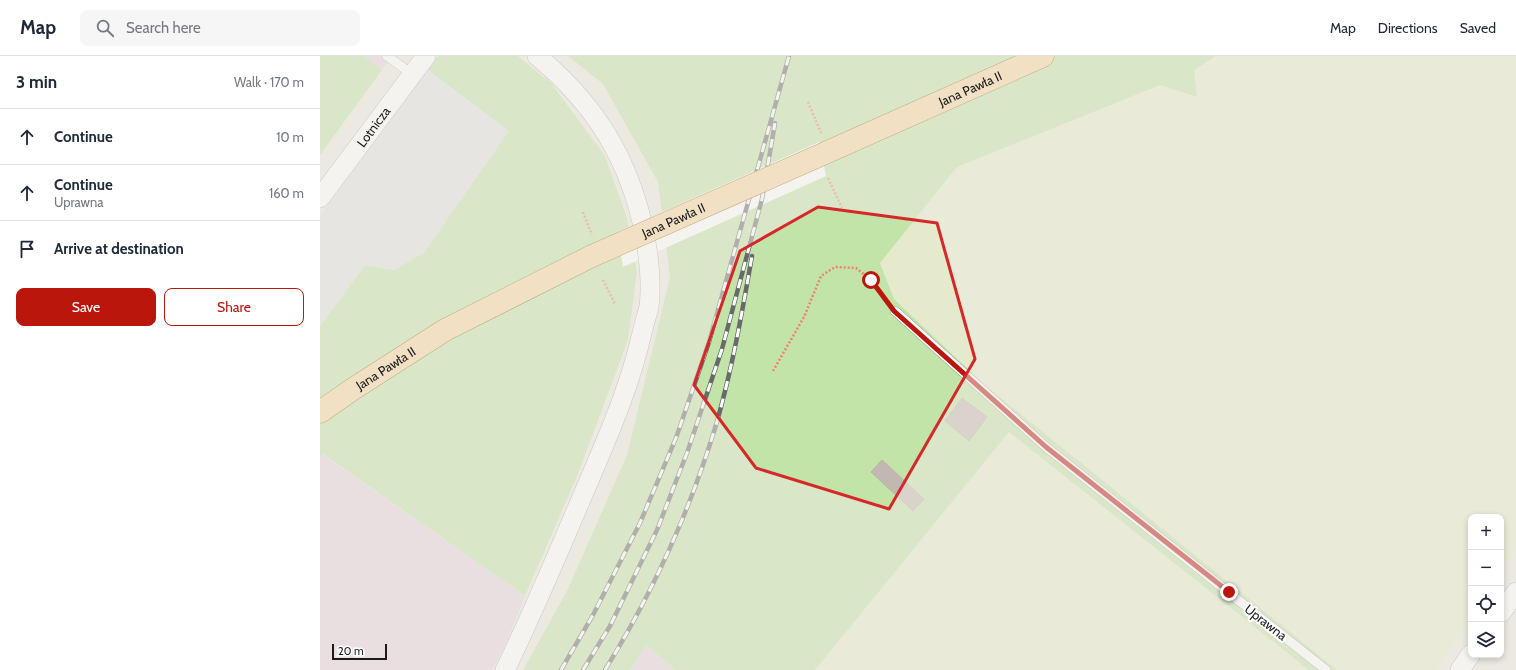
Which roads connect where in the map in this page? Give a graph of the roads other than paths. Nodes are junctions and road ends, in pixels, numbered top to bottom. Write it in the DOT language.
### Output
graph roads {
  1 [pos="386,56"];
  2 [pos="426,56"];
  3 [pos="537,56"];
  4 [pos="1042,56"];
  5 [pos="412,74"];
  6 [pos="320,198"];
  7 [pos="894,311"];
  8 [pos="320,412"];
  9 [pos="1516,592"];
  10 [pos="1504,609"];
  11 [pos="1468,658"];
  12 [pos="505,670"];
  13 [pos="1326,670"];
  14 [pos="1460,670"];
  1 -- 5 [label="lane"];
  2 -- 5 [label="street, Lotnicza"];
  3 -- 12 [label="street"];
  4 -- 8 [label="main road, Jana Pawła II, bridge"];
  5 -- 6 [label="street, Lotnicza"];
  7 -- 13 [label="lane, Uprawna"];
  9 -- 10 [label="street"];
  11 -- 14 [label="street"];
}
